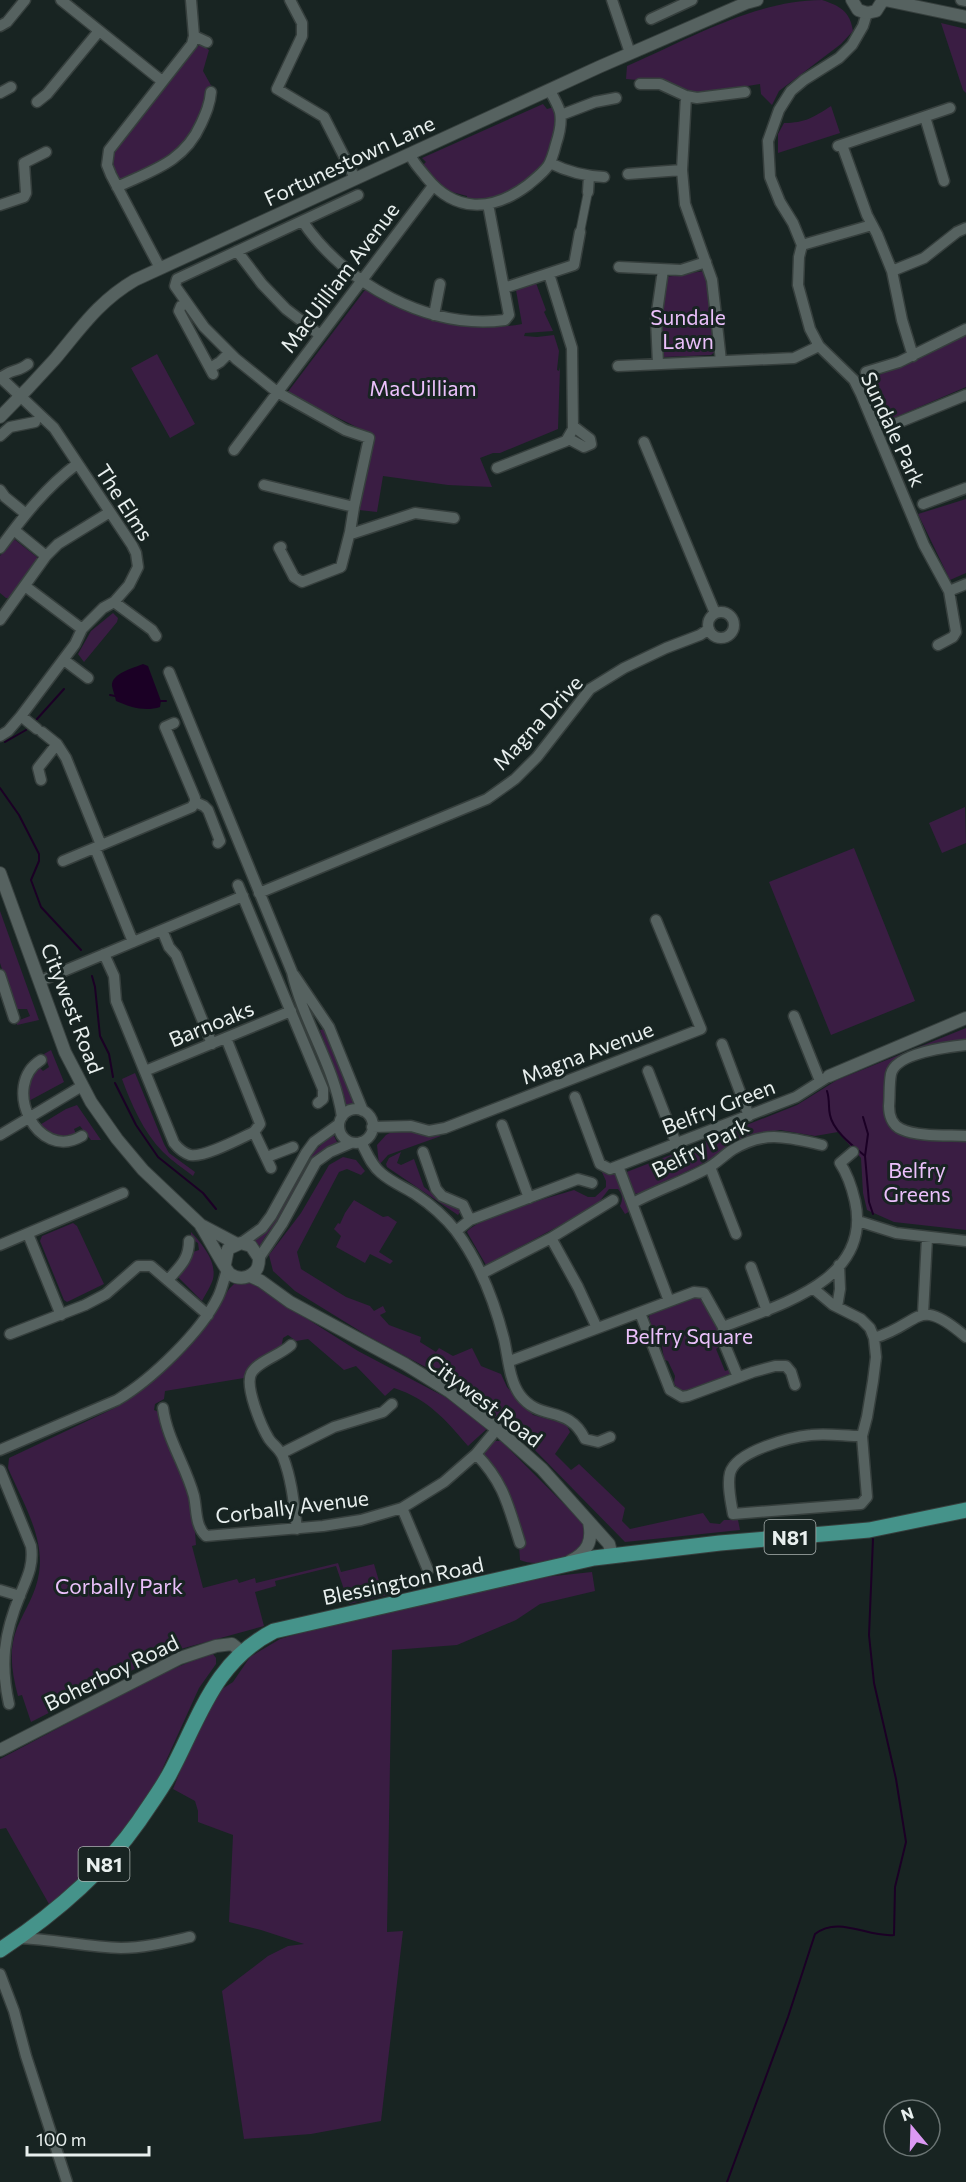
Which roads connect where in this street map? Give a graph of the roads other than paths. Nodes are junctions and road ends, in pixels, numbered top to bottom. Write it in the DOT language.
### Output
graph roads {
  1 [pos="25,0"];
  2 [pos="61,0"];
  3 [pos="191,0"];
  4 [pos="290,0"];
  5 [pos="612,0"];
  6 [pos="692,0"];
  7 [pos="757,0"];
  8 [pos="852,0"];
  9 [pos="884,0"];
  10 [pos="961,0"];
  11 [pos="966,1"];
  12 [pos="867,13"];
  13 [pos="966,17"];
  14 [pos="651,19"];
  15 [pos="0,26"];
  16 [pos="99,31"];
  17 [pos="194,36"];
  18 [pos="207,42"];
  19 [pos="630,53"];
  20 [pos="162,81"];
  21 [pos="640,84"];
  22 [pos="11,87"];
  23 [pos="550,91"];
  24 [pos="211,92"];
  25 [pos="745,92"];
  26 [pos="0,93"];
  27 [pos="686,96"];
  28 [pos="616,98"];
  29 [pos="37,102"];
  30 [pos="950,108"];
  31 [pos="561,115"];
  32 [pos="925,117"];
  33 [pos="46,152"];
  34 [pos="410,154"];
  35 [pos="550,163"];
  36 [pos="682,170"];
  37 [pos="628,174"];
  38 [pos="589,176"];
  39 [pos="604,177"];
  40 [pos="355,178"];
  41 [pos="944,181"];
  42 [pos="433,186"];
  43 [pos="117,188"];
  44 [pos="588,192"];
  45 [pos="357,195"];
  46 [pos="488,204"];
  47 [pos="0,205"];
  48 [pos="303,222"];
  49 [pos="872,225"];
  50 [pos="966,228"];
  51 [pos="580,232"];
  52 [pos="802,245"];
  53 [pos="237,251"];
  54 [pos="706,262"];
  55 [pos="619,267"];
  56 [pos="160,268"];
  57 [pos="663,270"];
  58 [pos="892,271"];
  59 [pos="549,274"];
  60 [pos="362,280"];
  61 [pos="440,284"];
  62 [pos="504,288"];
  63 [pos="187,303"];
  64 [pos="434,315"];
  65 [pos="966,329"];
  66 [pos="320,335"];
  67 [pos="819,346"];
  68 [pos="229,353"];
  69 [pos="913,356"];
  70 [pos="721,361"];
  71 [pos="28,364"];
  72 [pos="658,364"];
  73 [pos="618,366"];
  74 [pos="867,372"];
  75 [pos="0,378"];
  76 [pos="277,392"];
  77 [pos="966,395"];
  78 [pos="21,396"];
  79 [pos="0,417"];
  80 [pos="35,422"];
  81 [pos="573,426"];
  82 [pos="890,426"];
  83 [pos="0,436"];
  84 [pos="569,439"];
  85 [pos="644,442"];
  86 [pos="234,450"];
  87 [pos="77,464"];
  88 [pos="497,468"];
  89 [pos="264,485"];
  90 [pos="966,488"];
  91 [pos="0,490"];
  92 [pos="924,504"];
  93 [pos="354,507"];
  94 [pos="110,513"];
  95 [pos="26,514"];
  96 [pos="454,518"];
  97 [pos="14,530"];
  98 [pos="351,532"];
  99 [pos="281,547"];
  100 [pos="0,548"];
  101 [pos="46,556"];
  102 [pos="966,584"];
  103 [pos="25,586"];
  104 [pos="949,591"];
  105 [pos="0,599"];
  106 [pos="114,602"];
  107 [pos="10,606"];
  108 [pos="715,613"];
  109 [pos="0,620"];
  110 [pos="82,629"];
  111 [pos="708,629"];
  112 [pos="156,636"];
  113 [pos="938,645"];
  114 [pos="64,660"];
  115 [pos="169,672"];
  116 [pos="88,678"];
  117 [pos="21,716"];
  118 [pos="174,723"];
  119 [pos="0,736"];
  120 [pos="57,744"];
  121 [pos="41,780"];
  122 [pos="195,802"];
  123 [pos="218,843"];
  124 [pos="98,847"];
  125 [pos="63,861"];
  126 [pos="0,873"];
  127 [pos="238,885"];
  128 [pos="259,893"];
  129 [pos="243,896"];
  130 [pos="656,920"];
  131 [pos="162,930"];
  132 [pos="133,942"];
  133 [pos="104,954"];
  134 [pos="292,972"];
  135 [pos="0,977"];
  136 [pos="40,981"];
  137 [pos="291,1011"];
  138 [pos="794,1016"];
  139 [pos="14,1018"];
  140 [pos="966,1018"];
  141 [pos="226,1038"];
  142 [pos="212,1044"];
  143 [pos="722,1044"];
  144 [pos="966,1045"];
  145 [pos="41,1060"];
  146 [pos="145,1071"];
  147 [pos="648,1071"];
  148 [pos="824,1079"];
  149 [pos="82,1086"];
  150 [pos="575,1097"];
  151 [pos="318,1102"];
  152 [pos="363,1111"];
  153 [pos="749,1116"];
  154 [pos="29,1118"];
  155 [pos="340,1120"];
  156 [pos="502,1125"];
  157 [pos="372,1127"];
  158 [pos="254,1132"];
  159 [pos="0,1135"];
  160 [pos="82,1136"];
  161 [pos="966,1136"];
  162 [pos="356,1142"];
  163 [pos="676,1143"];
  164 [pos="822,1145"];
  165 [pos="292,1147"];
  166 [pos="423,1152"];
  167 [pos="853,1152"];
  168 [pos="618,1166"];
  169 [pos="710,1167"];
  170 [pos="592,1183"];
  171 [pos="123,1193"];
  172 [pos="529,1198"];
  173 [pos="613,1200"];
  174 [pos="633,1203"];
  175 [pos="470,1220"];
  176 [pos="858,1221"];
  177 [pos="201,1225"];
  178 [pos="456,1231"];
  179 [pos="28,1234"];
  180 [pos="736,1234"];
  181 [pos="551,1238"];
  182 [pos="927,1238"];
  183 [pos="189,1241"];
  184 [pos="966,1241"];
  185 [pos="239,1243"];
  186 [pos="0,1245"];
  187 [pos="259,1260"];
  188 [pos="839,1265"];
  189 [pos="226,1267"];
  190 [pos="751,1267"];
  191 [pos="483,1273"];
  192 [pos="244,1277"];
  193 [pos="168,1280"];
  194 [pos="814,1289"];
  195 [pos="280,1294"];
  196 [pos="219,1295"];
  197 [pos="669,1301"];
  198 [pos="837,1307"];
  199 [pos="767,1311"];
  200 [pos="640,1312"];
  201 [pos="923,1314"];
  202 [pos="61,1315"];
  203 [pos="208,1315"];
  204 [pos="723,1327"];
  205 [pos="597,1328"];
  206 [pos="10,1334"];
  207 [pos="966,1337"];
  208 [pos="874,1338"];
  209 [pos="291,1345"];
  210 [pos="510,1361"];
  211 [pos="738,1377"];
  212 [pos="795,1385"];
  213 [pos="392,1404"];
  214 [pos="163,1408"];
  215 [pos="497,1429"];
  216 [pos="862,1436"];
  217 [pos="610,1437"];
  218 [pos="0,1450"];
  219 [pos="282,1453"];
  220 [pos="476,1454"];
  221 [pos="0,1470"];
  222 [pos="402,1508"];
  223 [pos="966,1510"];
  224 [pos="589,1521"];
  225 [pos="297,1529"];
  226 [pos="520,1543"];
  227 [pos="612,1556"];
  228 [pos="558,1566"];
  229 [pos="428,1570"];
  230 [pos="0,1590"];
  231 [pos="20,1596"];
  232 [pos="242,1652"];
  233 [pos="9,1704"];
  234 [pos="0,1750"];
  235 [pos="190,1937"];
  236 [pos="18,1938"];
  237 [pos="0,1950"];
  238 [pos="0,1974"];
  239 [pos="67,2182"];
  1 -- 15 [label="street"];
  2 -- 16 [label="street"];
  3 -- 17 [label="street"];
  4 -- 40 [label="street"];
  5 -- 19 [label="street"];
  6 -- 14 [label="street"];
  7 -- 19 [label="street, Fortunestown Lane"];
  8 -- 12 [label="street"];
  9 -- 12 [label="street"];
  9 -- 13 [label="street"];
  10 -- 11 [label="street"];
  12 -- 52 [label="street, Sundale Park"];
  16 -- 20 [label="street"];
  16 -- 29 [label="street"];
  17 -- 18 [label="street"];
  17 -- 20 [label="street"];
  19 -- 23 [label="street, Fortunestown Lane"];
  20 -- 43 [label="street"];
  21 -- 27 [label="street"];
  22 -- 26 [label="street"];
  23 -- 31 [label="street"];
  23 -- 34 [label="street, Fortunestown Lane"];
  24 -- 43 [label="street"];
  25 -- 27 [label="street"];
  27 -- 36 [label="street"];
  28 -- 31 [label="street"];
  30 -- 32 [label="street"];
  31 -- 35 [label="street"];
  32 -- 41 [label="street"];
  32 -- 49 [label="street"];
  33 -- 47 [label="street"];
  34 -- 40 [label="street, Fortunestown Lane"];
  34 -- 42 [label="street"];
  35 -- 38 [label="street"];
  35 -- 46 [label="street"];
  36 -- 37 [label="street"];
  36 -- 54 [label="street"];
  38 -- 39 [label="street"];
  38 -- 44 [label="street"];
  40 -- 56 [label="street, Fortunestown Lane"];
  42 -- 46 [label="street"];
  42 -- 60 [label="street, MacUilliam Avenue"];
  43 -- 56 [label="street"];
  44 -- 51 [label="street"];
  45 -- 48 [label="street"];
  46 -- 62 [label="street"];
  48 -- 53 [label="street"];
  48 -- 60 [label="street"];
  49 -- 52 [label="street"];
  49 -- 58 [label="street"];
  50 -- 58 [label="street"];
  51 -- 59 [label="street"];
  52 -- 67 [label="street, Sundale Park"];
  53 -- 63 [label="street"];
  53 -- 66 [label="street"];
  54 -- 57 [label="street"];
  54 -- 70 [label="street"];
  55 -- 57 [label="street"];
  56 -- 78 [label="street, Fortunestown Lane"];
  57 -- 72 [label="street"];
  58 -- 69 [label="street"];
  59 -- 62 [label="street"];
  59 -- 81 [label="street"];
  60 -- 64 [label="street"];
  60 -- 66 [label="street, MacUilliam Avenue"];
  61 -- 64 [label="street"];
  62 -- 64 [label="street"];
  63 -- 68 [label="street"];
  63 -- 68 [label="street"];
  65 -- 69 [label="street"];
  66 -- 76 [label="street, MacUilliam Avenue"];
  67 -- 70 [label="street"];
  67 -- 104 [label="street, Sundale Park"];
  68 -- 76 [label="street"];
  69 -- 74 [label="street"];
  70 -- 72 [label="street"];
  71 -- 75 [label="street"];
  72 -- 73 [label="street"];
  75 -- 78 [label="street, The Elms"];
  76 -- 86 [label="street, MacUilliam Avenue"];
  76 -- 93 [label="street"];
  77 -- 82 [label="street"];
  78 -- 79 [label="street, Fortunestown Lane"];
  78 -- 87 [label="street, The Elms"];
  80 -- 83 [label="street"];
  81 -- 84 [label="street"];
  81 -- 84 [label="street"];
  84 -- 88 [label="street"];
  85 -- 108 [label="street"];
  87 -- 94 [label="street, The Elms"];
  87 -- 95 [label="street"];
  89 -- 93 [label="street"];
  90 -- 92 [label="street"];
  91 -- 95 [label="street"];
  93 -- 98 [label="street"];
  94 -- 101 [label="street"];
  94 -- 106 [label="street, The Elms"];
  95 -- 97 [label="street"];
  96 -- 98 [label="street"];
  97 -- 100 [label="street"];
  97 -- 101 [label="street"];
  98 -- 99 [label="street"];
  101 -- 103 [label="street"];
  102 -- 104 [label="street"];
  103 -- 107 [label="street"];
  103 -- 110 [label="street"];
  104 -- 113 [label="street, Sundale Park"];
  105 -- 107 [label="street"];
  106 -- 110 [label="street, The Elms"];
  106 -- 112 [label="street"];
  107 -- 109 [label="street"];
  108 -- 111 [label="street"];
  108 -- 111 [label="street"];
  110 -- 114 [label="street, The Elms"];
  111 -- 128 [label="street, Magna Drive"];
  114 -- 116 [label="street"];
  114 -- 117 [label="street, The Elms"];
  115 -- 128 [label="street"];
  117 -- 119 [label="street, The Elms"];
  117 -- 120 [label="street"];
  118 -- 122 [label="street"];
  120 -- 121 [label="street"];
  120 -- 124 [label="street"];
  122 -- 123 [label="street"];
  122 -- 124 [label="street"];
  124 -- 125 [label="street"];
  124 -- 132 [label="street"];
  126 -- 136 [label="street, Citywest Road"];
  127 -- 129 [label="street"];
  128 -- 134 [label="street"];
  129 -- 131 [label="street"];
  129 -- 137 [label="street"];
  130 -- 157 [label="street, Magna Avenue"];
  131 -- 132 [label="street"];
  131 -- 142 [label="street"];
  132 -- 133 [label="street"];
  133 -- 136 [label="street"];
  133 -- 146 [label="street"];
  134 -- 152 [label="street"];
  134 -- 155 [label="street"];
  135 -- 139 [label="street"];
  136 -- 149 [label="street, Citywest Road"];
  137 -- 141 [label="street, Barnoaks"];
  137 -- 151 [label="street"];
  138 -- 148 [label="street"];
  140 -- 148 [label="street"];
  141 -- 142 [label="street, Barnoaks"];
  141 -- 158 [label="street"];
  142 -- 146 [label="street, Barnoaks"];
  143 -- 153 [label="street"];
  144 -- 161 [label="street"];
  145 -- 154 [label="street"];
  146 -- 158 [label="street"];
  147 -- 163 [label="street"];
  148 -- 153 [label="street, Belfry Green"];
  149 -- 154 [label="street"];
  149 -- 177 [label="street, Citywest Road"];
  150 -- 168 [label="street"];
  152 -- 155 [label="street"];
  152 -- 157 [label="street"];
  153 -- 163 [label="street, Belfry Green"];
  154 -- 159 [label="street"];
  154 -- 160 [label="street"];
  155 -- 162 [label="street"];
  155 -- 185 [label="street"];
  156 -- 172 [label="street"];
  157 -- 162 [label="street"];
  158 -- 165 [label="street"];
  162 -- 178 [label="street"];
  162 -- 187 [label="street"];
  163 -- 168 [label="street, Belfry Green"];
  164 -- 169 [label="street, Belfry Park"];
  166 -- 175 [label="street"];
  167 -- 176 [label="street"];
  168 -- 174 [label="street"];
  169 -- 174 [label="street, Belfry Park"];
  169 -- 180 [label="street"];
  170 -- 172 [label="street"];
  171 -- 179 [label="street"];
  172 -- 175 [label="street"];
  173 -- 181 [label="street"];
  174 -- 197 [label="street"];
  175 -- 178 [label="street"];
  176 -- 182 [label="street"];
  176 -- 188 [label="street"];
  177 -- 185 [label="street, Citywest Road"];
  177 -- 189 [label="street, Citywest Road"];
  178 -- 191 [label="street"];
  179 -- 186 [label="street"];
  179 -- 202 [label="street"];
  181 -- 191 [label="street"];
  181 -- 205 [label="street"];
  182 -- 184 [label="street"];
  182 -- 201 [label="street"];
  183 -- 193 [label="street"];
  185 -- 187 [label="street"];
  185 -- 189 [label="street"];
  187 -- 192 [label="street"];
  187 -- 195 [label="street, Citywest Road"];
  188 -- 194 [label="street"];
  188 -- 198 [label="street"];
  189 -- 192 [label="street"];
  189 -- 196 [label="street"];
  190 -- 199 [label="street"];
  191 -- 210 [label="street"];
  192 -- 195 [label="street, Citywest Road"];
  192 -- 196 [label="street"];
  193 -- 202 [label="street"];
  193 -- 203 [label="street"];
  194 -- 198 [label="street"];
  194 -- 199 [label="street"];
  195 -- 215 [label="street, Citywest Road"];
  196 -- 203 [label="street"];
  197 -- 200 [label="street"];
  197 -- 204 [label="street"];
  198 -- 208 [label="street"];
  199 -- 204 [label="street"];
  200 -- 205 [label="street"];
  200 -- 211 [label="street"];
  201 -- 207 [label="street"];
  201 -- 208 [label="street"];
  202 -- 206 [label="street"];
  203 -- 218 [label="street"];
  204 -- 211 [label="street"];
  205 -- 210 [label="street"];
  208 -- 216 [label="street"];
  209 -- 219 [label="street"];
  210 -- 217 [label="street"];
  211 -- 212 [label="street"];
  213 -- 219 [label="street"];
  214 -- 225 [label="street, Corbally Avenue"];
  215 -- 220 [label="street, Corbally Avenue"];
  215 -- 224 [label="street, Citywest Road"];
  216 -- 216 [label="street"];
  219 -- 225 [label="street"];
  220 -- 222 [label="street, Corbally Avenue"];
  220 -- 226 [label="street"];
  221 -- 231 [label="street"];
  222 -- 225 [label="street, Corbally Avenue"];
  222 -- 229 [label="street"];
  223 -- 227 [label="main road, Blessington Road / N81"];
  224 -- 227 [label="street, Citywest Road"];
  224 -- 228 [label="street"];
  227 -- 228 [label="main road, Blessington Road / N81"];
  228 -- 232 [label="main road, Blessington Road / N81"];
  230 -- 231 [label="street"];
  231 -- 233 [label="street"];
  232 -- 234 [label="street, Boherboy Road"];
  232 -- 236 [label="main road, Blessington Road / N81"];
  235 -- 236 [label="street"];
  236 -- 237 [label="main road, Blessington Road / N81"];
  238 -- 239 [label="street"];
}
